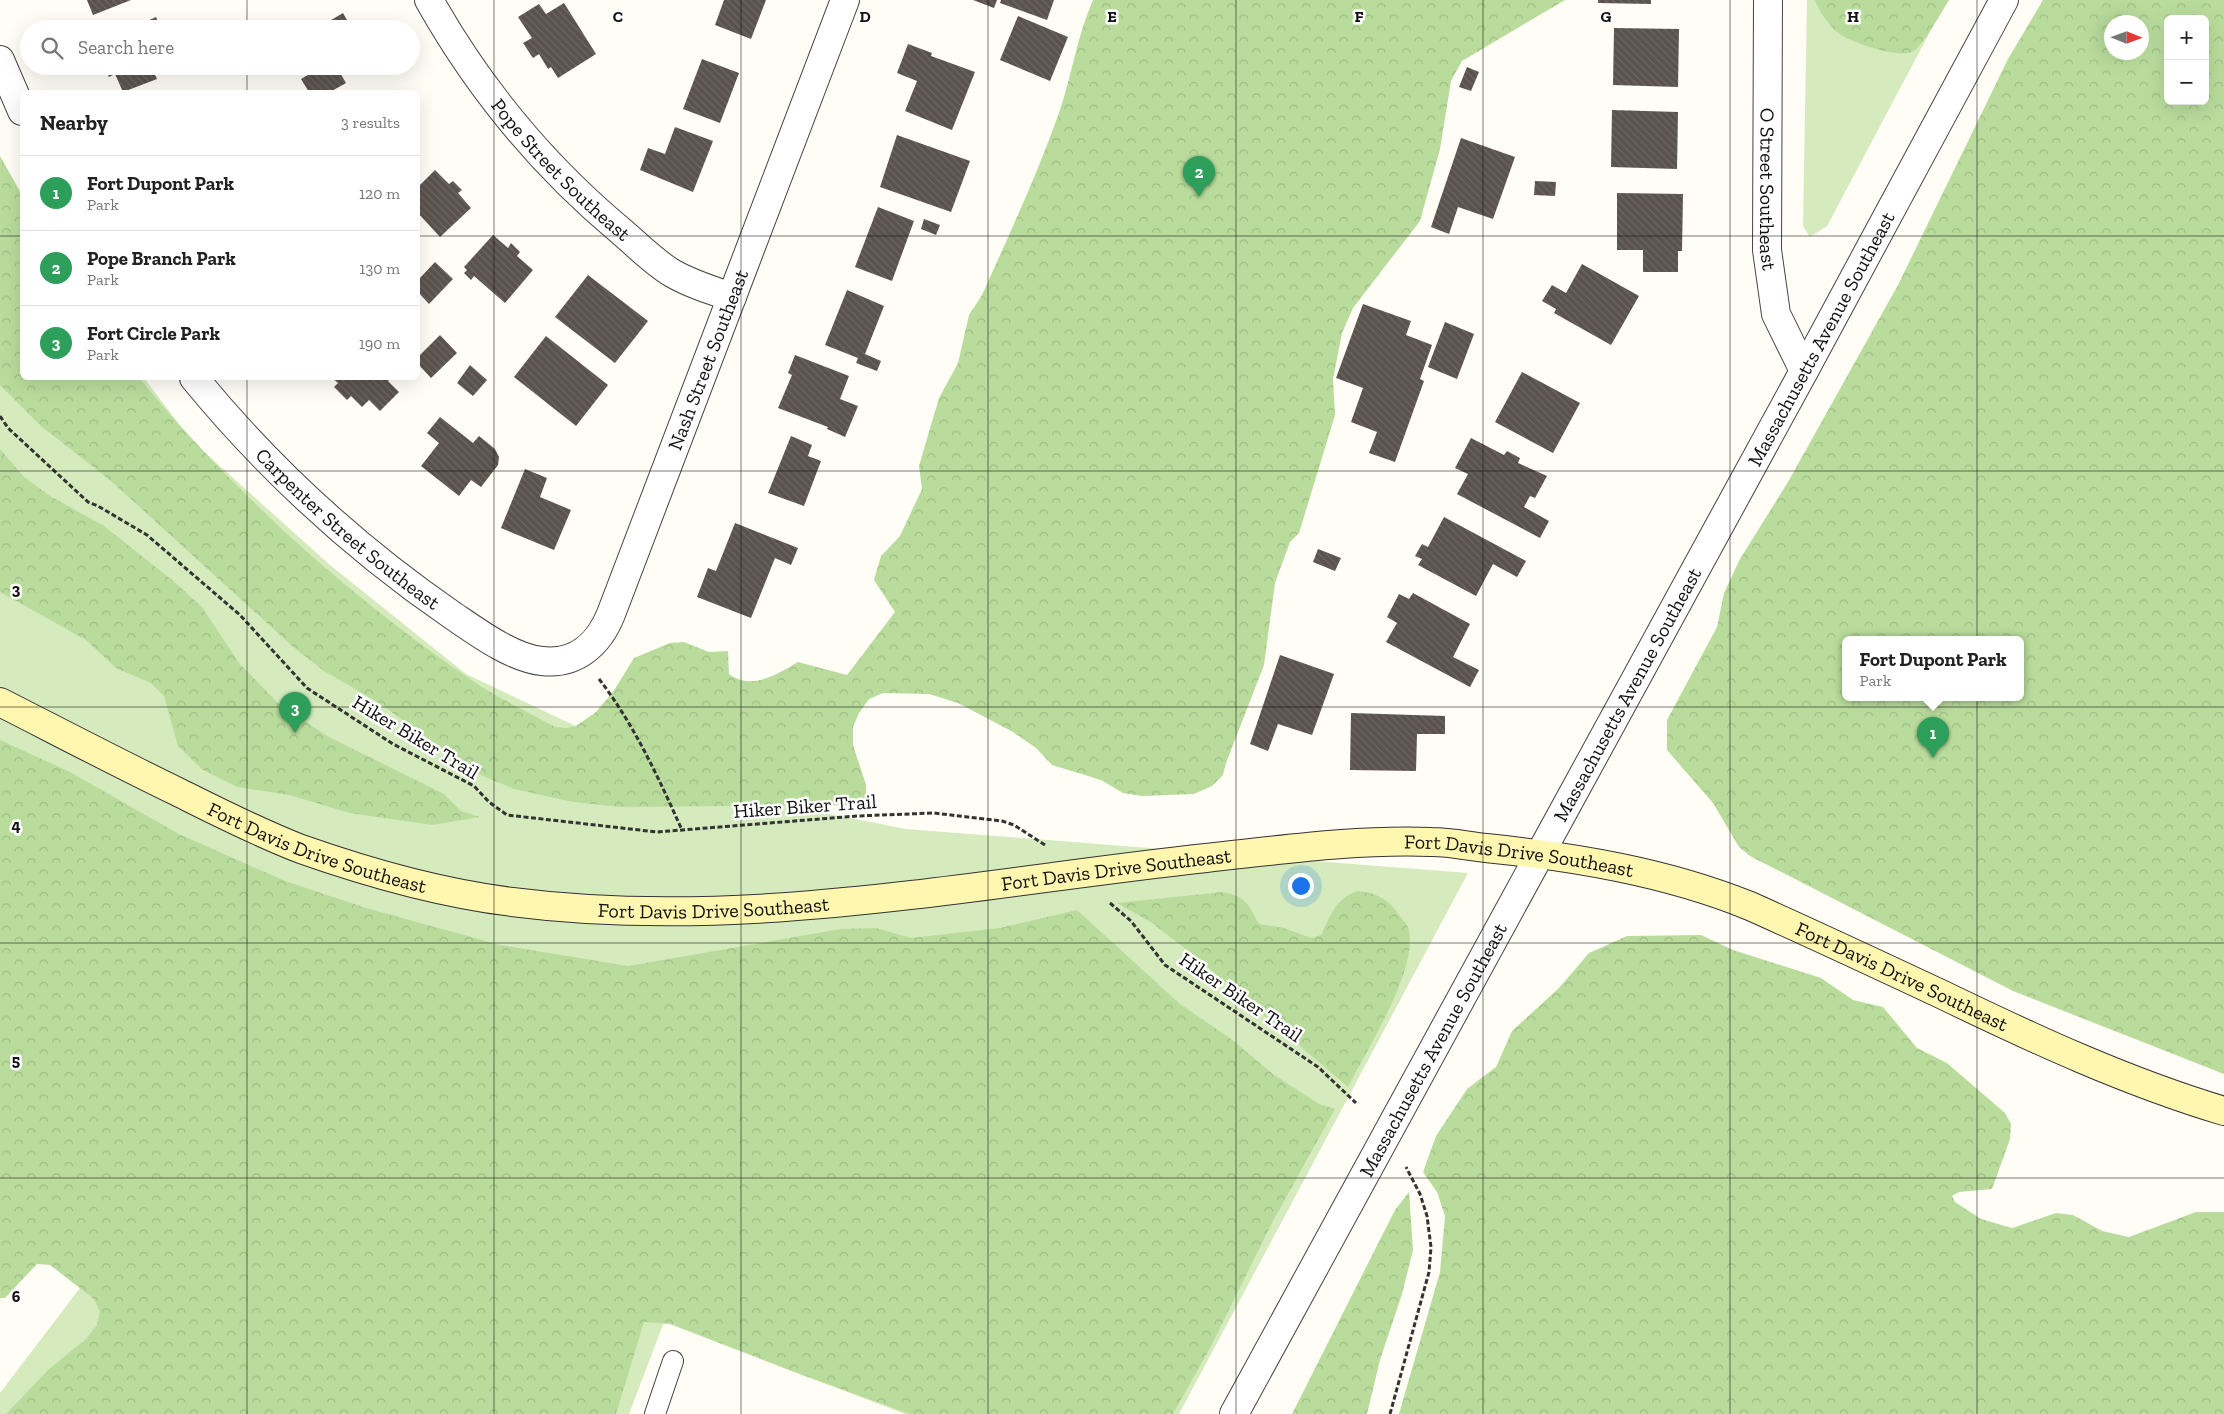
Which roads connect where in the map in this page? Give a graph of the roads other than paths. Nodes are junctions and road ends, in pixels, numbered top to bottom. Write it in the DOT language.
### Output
graph roads {
  1 [pos="429,0"];
  2 [pos="845,0"];
  3 [pos="1768,0"];
  4 [pos="2004,0"];
  5 [pos="0,60"];
  6 [pos="20,106"];
  7 [pos="732,297"];
  8 [pos="1804,371"];
  9 [pos="196,380"];
  10 [pos="521,656"];
  11 [pos="0,702"];
  12 [pos="1540,853"];
  13 [pos="2224,1110"];
  14 [pos="673,1362"];
  15 [pos="655,1414"];
  16 [pos="1234,1414"];
  1 -- 7 [label="street, Pope Street Southeast"];
  2 -- 7 [label="street, Nash Street Southeast"];
  3 -- 8 [label="street, O Street Southeast"];
  4 -- 8 [label="street, Massachusetts Avenue Southeast"];
  5 -- 6 [label="street"];
  7 -- 10 [label="street, Nash Street Southeast"];
  8 -- 12 [label="street, Massachusetts Avenue Southeast"];
  9 -- 10 [label="street, Carpenter Street Southeast"];
  11 -- 12 [label="main road, Fort Davis Drive Southeast"];
  12 -- 13 [label="main road, Fort Davis Drive Southeast"];
  12 -- 16 [label="street, Massachusetts Avenue Southeast"];
  14 -- 15 [label="lane"];
}
